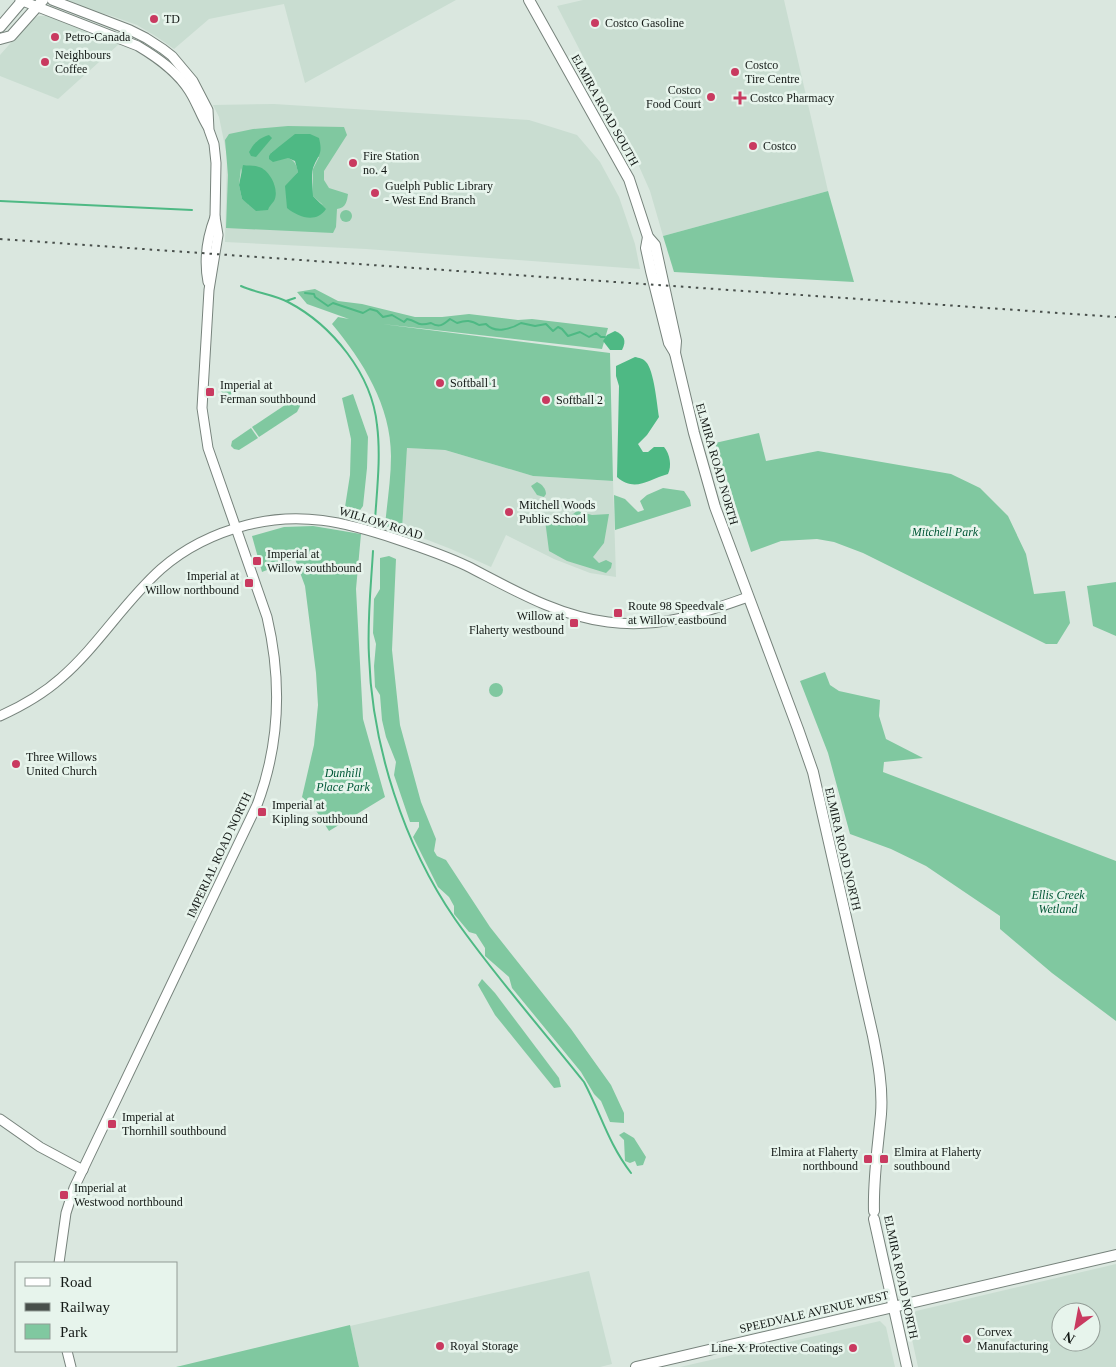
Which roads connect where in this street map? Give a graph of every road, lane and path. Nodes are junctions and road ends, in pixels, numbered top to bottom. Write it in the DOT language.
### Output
graph roads {
  1 [pos="22,0"];
  2 [pos="52,0"];
  3 [pos="529,0"];
  4 [pos="40,4"];
  5 [pos="0,26"];
  6 [pos="0,39"];
  7 [pos="209,130"];
  8 [pos="648,236"];
  9 [pos="236,528"];
  10 [pos="748,597"];
  11 [pos="0,716"];
  12 [pos="0,1119"];
  13 [pos="82,1170"];
  14 [pos="1116,1255"];
  15 [pos="58,1262"];
  16 [pos="894,1306"];
  17 [pos="67,1352"];
  18 [pos="71,1367"];
  19 [pos="636,1367"];
  20 [pos="907,1367"];
  1 -- 4 [label="street"];
  1 -- 5 [label="main road"];
  2 -- 7 [label="street"];
  3 -- 8 [label="main road, ELMIRA ROAD SOUTH"];
  4 -- 6 [label="main road"];
  4 -- 7 [label="street"];
  7 -- 9 [label="street, IMPERIAL ROAD NORTH"];
  8 -- 10 [label="main road, ELMIRA ROAD NORTH"];
  9 -- 10 [label="street, WILLOW ROAD"];
  9 -- 11 [label="street, WILLOW ROAD"];
  9 -- 13 [label="street, IMPERIAL ROAD NORTH"];
  10 -- 16 [label="main road, ELMIRA ROAD NORTH"];
  12 -- 13 [label="street"];
  13 -- 15 [label="street, IMPERIAL ROAD NORTH"];
  14 -- 16 [label="main road, SPEEDVALE AVENUE WEST"];
  16 -- 19 [label="main road, SPEEDVALE AVENUE WEST"];
  16 -- 20 [label="main road, ELMIRA ROAD NORTH"];
  17 -- 18 [label="street"];
}
